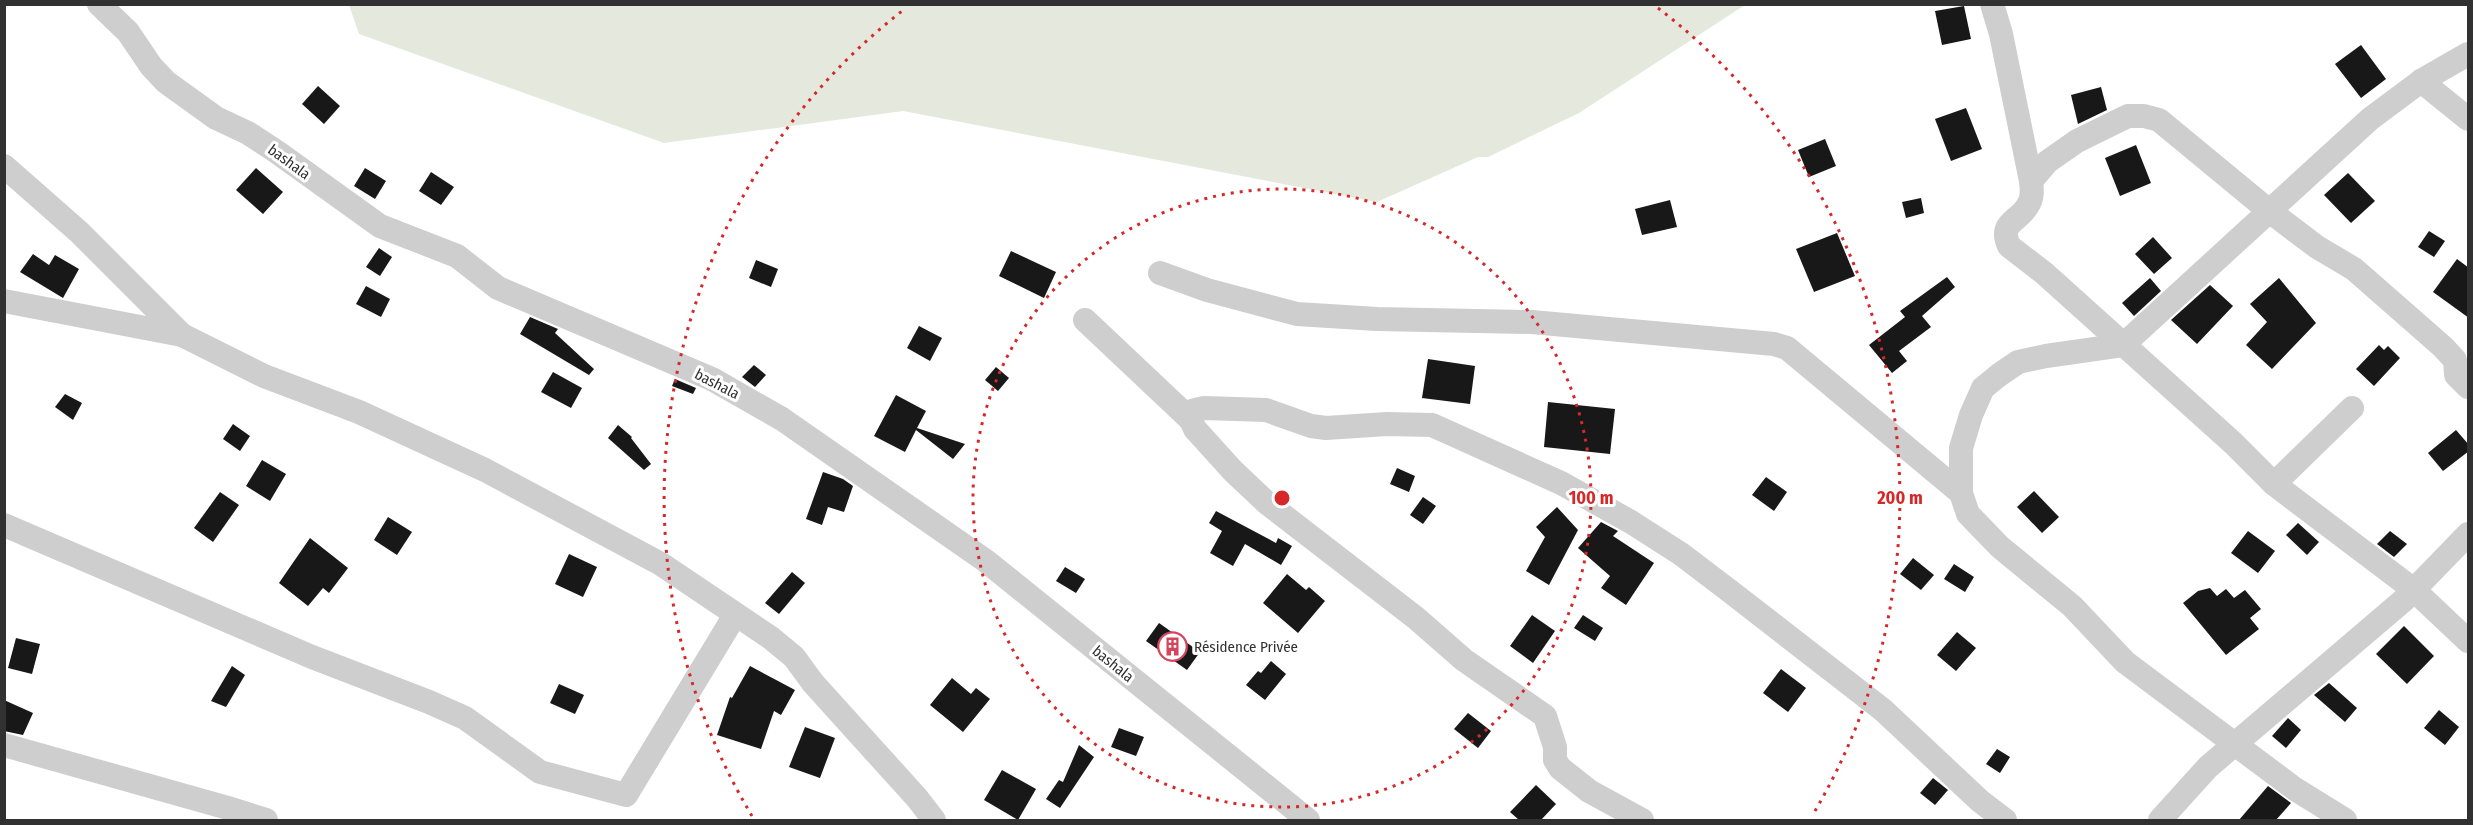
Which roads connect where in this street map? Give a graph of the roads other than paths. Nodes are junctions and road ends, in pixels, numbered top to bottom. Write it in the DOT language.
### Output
graph roads {
  1 [pos="99,4"];
  2 [pos="1992,4"];
  3 [pos="2469,54"];
  4 [pos="2421,81"];
  5 [pos="2469,119"];
  6 [pos="4,166"];
  7 [pos="2031,181"];
  8 [pos="2268,210"];
  9 [pos="1160,273"];
  10 [pos="4,301"];
  11 [pos="1084,320"];
  12 [pos="182,335"];
  13 [pos="2123,345"];
  14 [pos="2469,387"];
  15 [pos="2352,408"];
  16 [pos="1191,420"];
  17 [pos="2274,484"];
  18 [pos="1960,493"];
  19 [pos="4,525"];
  20 [pos="2469,534"];
  21 [pos="2414,590"];
  22 [pos="735,615"];
  23 [pos="2469,641"];
  24 [pos="4,745"];
  25 [pos="2236,746"];
  26 [pos="266,820"];
  27 [pos="934,820"];
  28 [pos="1308,820"];
  29 [pos="1642,820"];
  30 [pos="2005,820"];
  31 [pos="2160,820"];
  32 [pos="2344,820"];
  1 -- 28 [label="street, bashala"];
  2 -- 7 [label="street"];
  3 -- 4 [label="street"];
  4 -- 5 [label="street"];
  4 -- 8 [label="street"];
  6 -- 12 [label="street"];
  7 -- 8 [label="street"];
  7 -- 13 [label="street"];
  8 -- 13 [label="street"];
  8 -- 14 [label="street"];
  9 -- 18 [label="street"];
  10 -- 12 [label="street"];
  11 -- 16 [label="street"];
  12 -- 22 [label="street"];
  13 -- 17 [label="street"];
  13 -- 18 [label="street"];
  15 -- 17 [label="street"];
  16 -- 29 [label="street"];
  16 -- 30 [label="street"];
  17 -- 21 [label="street"];
  18 -- 25 [label="street"];
  19 -- 22 [label="street"];
  20 -- 21 [label="street"];
  21 -- 23 [label="street"];
  21 -- 25 [label="street"];
  22 -- 27 [label="street"];
  24 -- 26 [label="street"];
  25 -- 31 [label="street"];
  25 -- 32 [label="street"];
}
